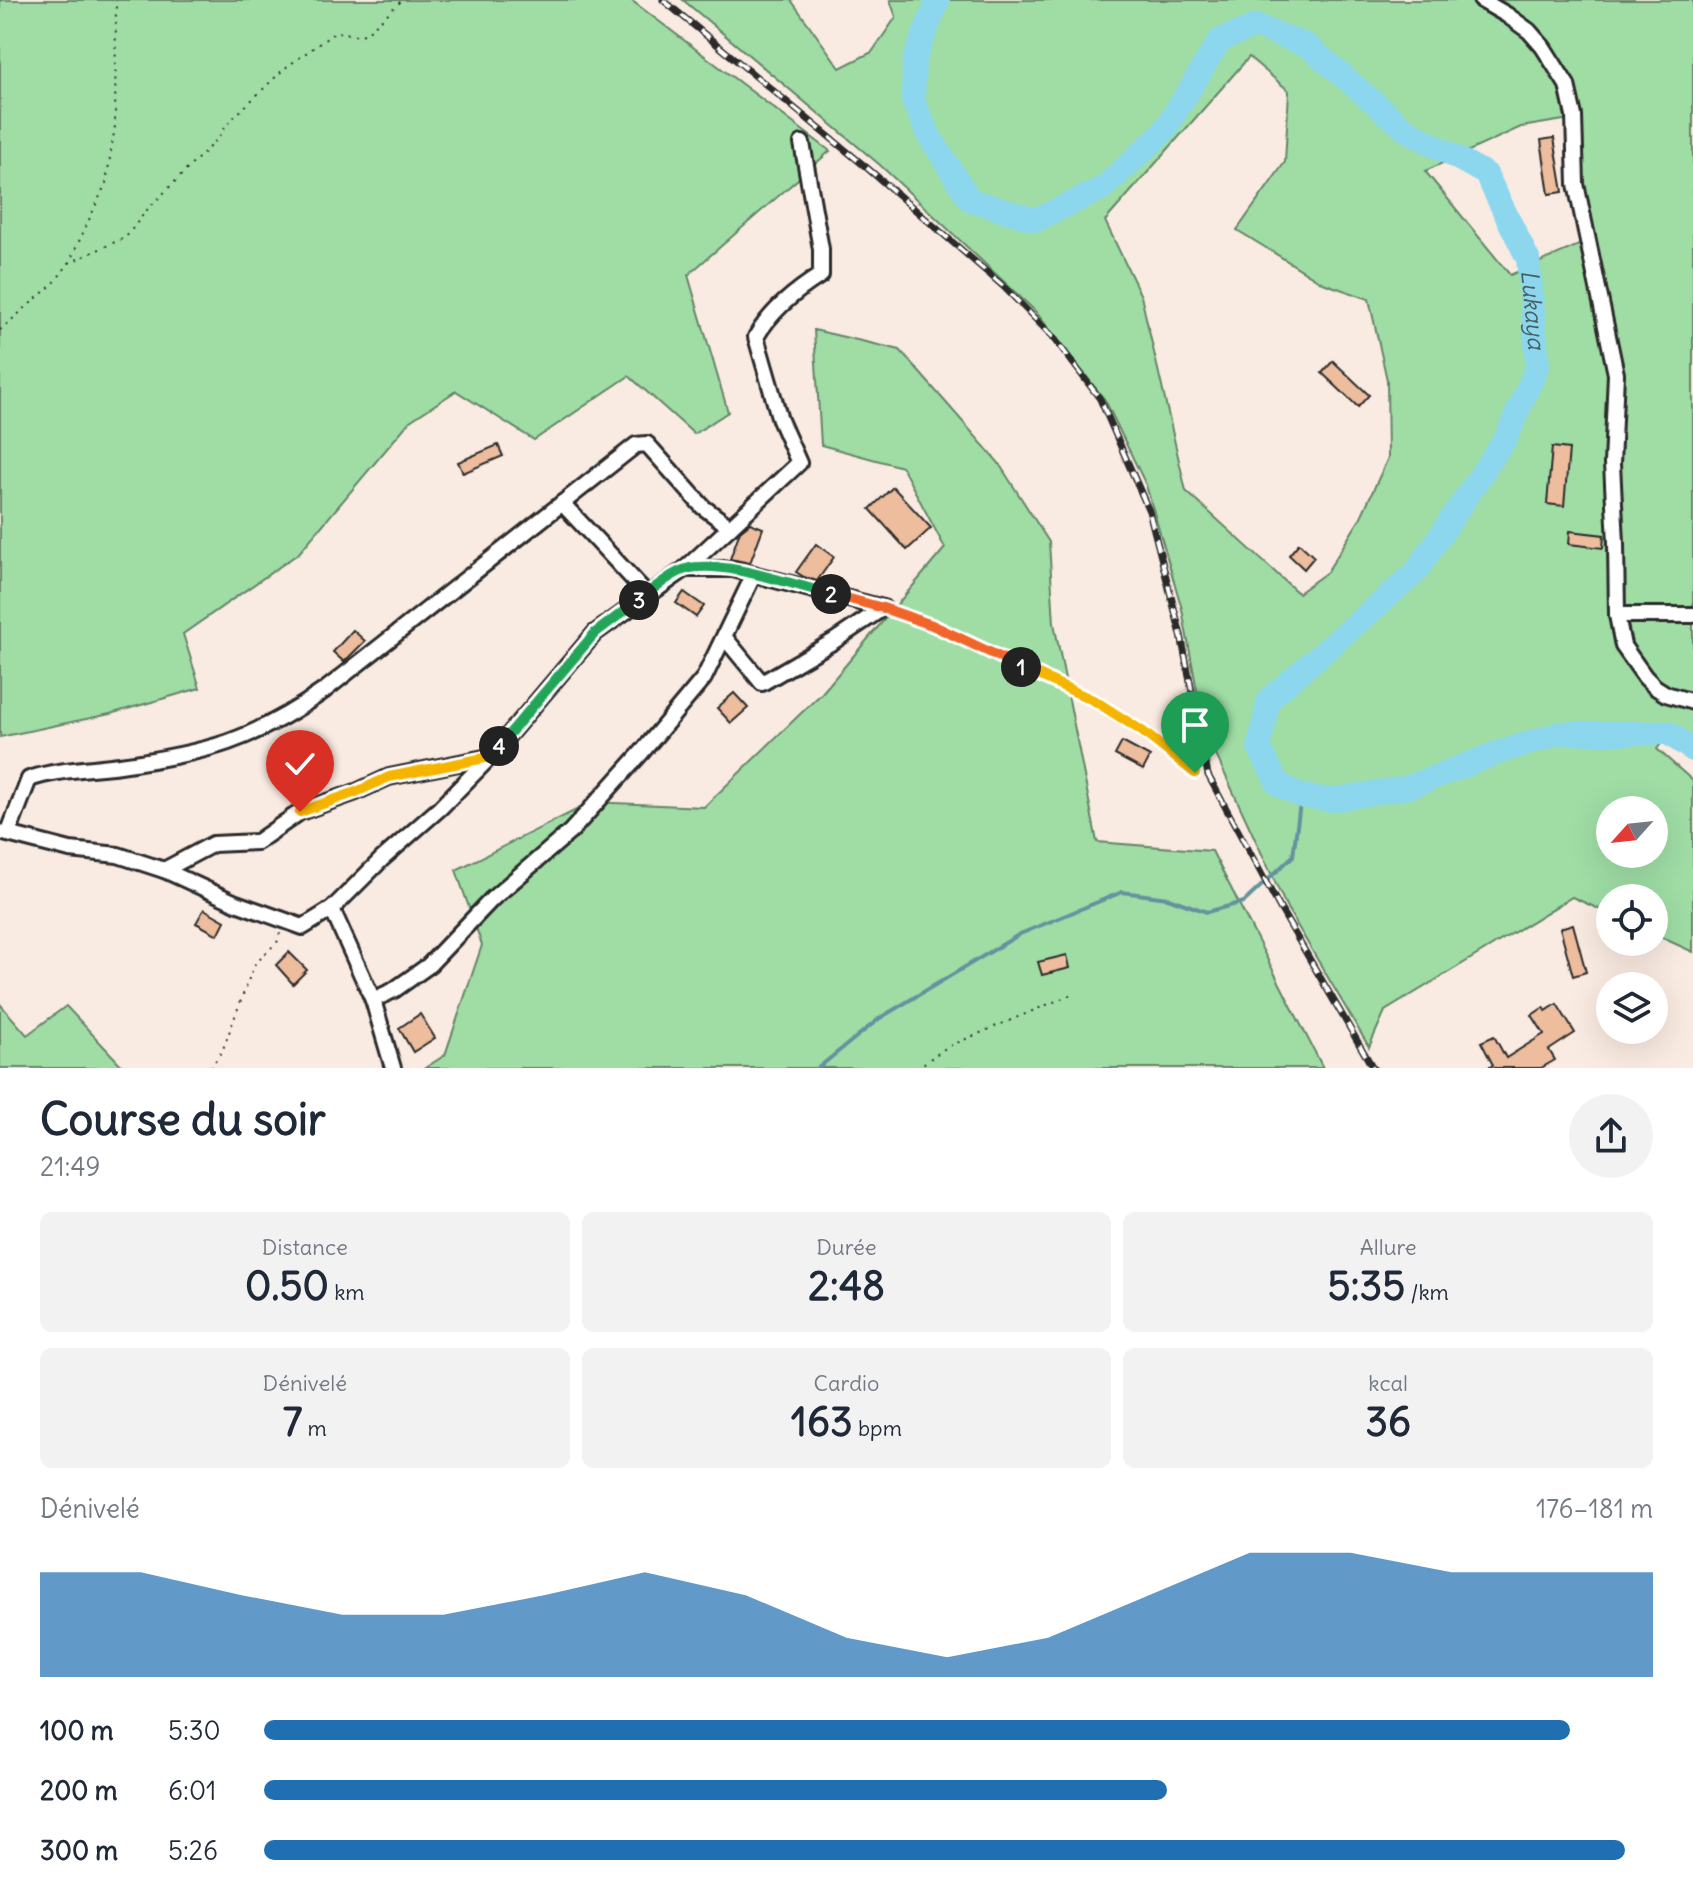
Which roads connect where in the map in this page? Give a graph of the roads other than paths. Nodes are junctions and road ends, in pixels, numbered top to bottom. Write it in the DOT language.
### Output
graph roads {
  1 [pos="1481,0"];
  2 [pos="802,143"];
  3 [pos="562,503"];
  4 [pos="730,527"];
  5 [pos="685,569"];
  6 [pos="754,574"];
  7 [pos="647,594"];
  8 [pos="1617,615"];
  9 [pos="1693,615"];
  10 [pos="725,638"];
  11 [pos="1693,702"];
  12 [pos="490,757"];
  13 [pos="4,833"];
  14 [pos="164,870"];
  15 [pos="332,909"];
  16 [pos="373,1000"];
  17 [pos="393,1068"];
  1 -- 8 [label="street"];
  2 -- 4 [label="street"];
  3 -- 4 [label="street"];
  3 -- 7 [label="street"];
  3 -- 13 [label="street"];
  4 -- 5 [label="street"];
  5 -- 6 [label="street"];
  5 -- 7 [label="street"];
  6 -- 10 [label="street"];
  6 -- 10 [label="street"];
  7 -- 12 [label="street"];
  8 -- 9 [label="street"];
  8 -- 11 [label="street"];
  10 -- 16 [label="street"];
  12 -- 14 [label="street"];
  12 -- 15 [label="street"];
  13 -- 14 [label="street"];
  14 -- 15 [label="street"];
  15 -- 16 [label="street"];
  16 -- 17 [label="street"];
}
